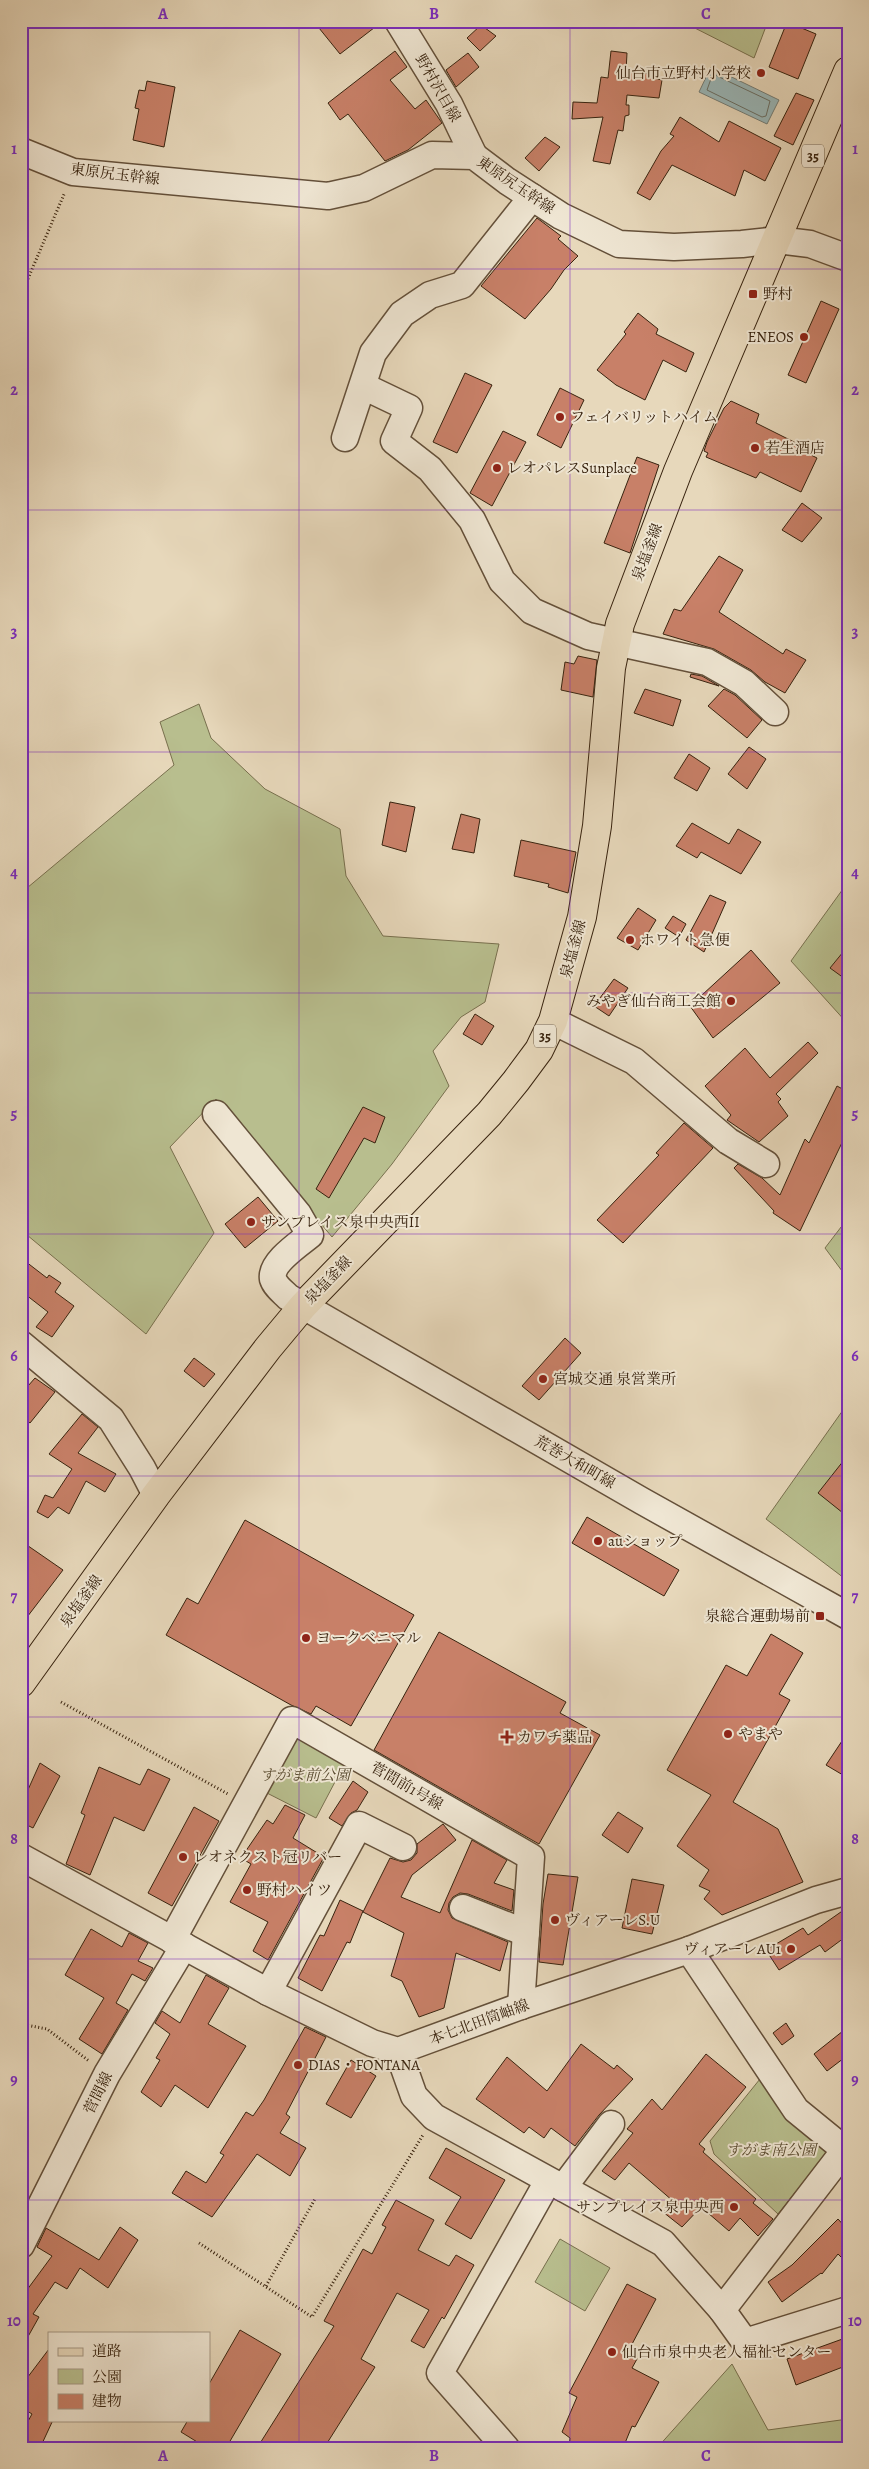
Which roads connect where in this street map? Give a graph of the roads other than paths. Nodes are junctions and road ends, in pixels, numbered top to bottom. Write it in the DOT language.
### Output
graph roads {
  1 [pos="398,21"];
  2 [pos="848,71"];
  3 [pos="21,151"];
  4 [pos="474,156"];
  5 [pos="532,197"];
  6 [pos="777,240"];
  7 [pos="848,258"];
  8 [pos="363,386"];
  9 [pos="345,438"];
  10 [pos="616,642"];
  11 [pos="775,712"];
  12 [pos="553,1021"];
  13 [pos="216,1114"];
  14 [pos="766,1164"];
  15 [pos="303,1306"];
  16 [pos="21,1344"];
  17 [pos="156,1496"];
  18 [pos="848,1616"];
  19 [pos="21,1683"];
  20 [pos="403,1847"];
  21 [pos="21,1857"];
  22 [pos="848,1891"];
  23 [pos="463,1908"];
  24 [pos="526,1933"];
  25 [pos="178,1943"];
  26 [pos="689,1950"];
  27 [pos="268,1992"];
  28 [pos="522,2006"];
  29 [pos="398,2051"];
  30 [pos="611,2124"];
  31 [pos="556,2184"];
  32 [pos="21,2245"];
  33 [pos="722,2310"];
  34 [pos="848,2310"];
  35 [pos="506,2448"];
  1 -- 4 [label="street, 野村沢目線"];
  2 -- 6 [label="main road, 泉塩釜線 / 35"];
  3 -- 4 [label="street, 東原尻玉幹線"];
  4 -- 5 [label="street, 東原尻玉幹線"];
  5 -- 6 [label="street, 東原尻玉幹線"];
  5 -- 8 [label="street"];
  6 -- 7 [label="street, 東原尻玉幹線"];
  6 -- 10 [label="main road, 泉塩釜線 / 35"];
  8 -- 9 [label="street"];
  8 -- 10 [label="street"];
  10 -- 11 [label="street"];
  10 -- 12 [label="main road, 泉塩釜線 / 35"];
  12 -- 14 [label="street"];
  12 -- 15 [label="main road, 泉塩釜線 / 35"];
  13 -- 15 [label="street, 荒巻大和町線"];
  15 -- 17 [label="main road, 泉塩釜線 / 35"];
  15 -- 18 [label="street, 荒巻大和町線"];
  16 -- 17 [label="street"];
  17 -- 19 [label="main road, 泉塩釜線 / 35"];
  20 -- 27 [label="street"];
  21 -- 25 [label="street"];
  22 -- 26 [label="street, 本七北田筒岫線"];
  23 -- 24 [label="street"];
  24 -- 25 [label="street, 菅間前1号線"];
  24 -- 28 [label="street, 菅間前1号線"];
  25 -- 27 [label="street"];
  25 -- 32 [label="street, 菅間線"];
  26 -- 28 [label="street, 本七北田筒岫線"];
  26 -- 33 [label="street"];
  27 -- 29 [label="street"];
  28 -- 29 [label="street, 本七北田筒岫線"];
  29 -- 31 [label="street"];
  30 -- 31 [label="street"];
  31 -- 33 [label="street"];
  31 -- 35 [label="street"];
  33 -- 34 [label="street"];
}
